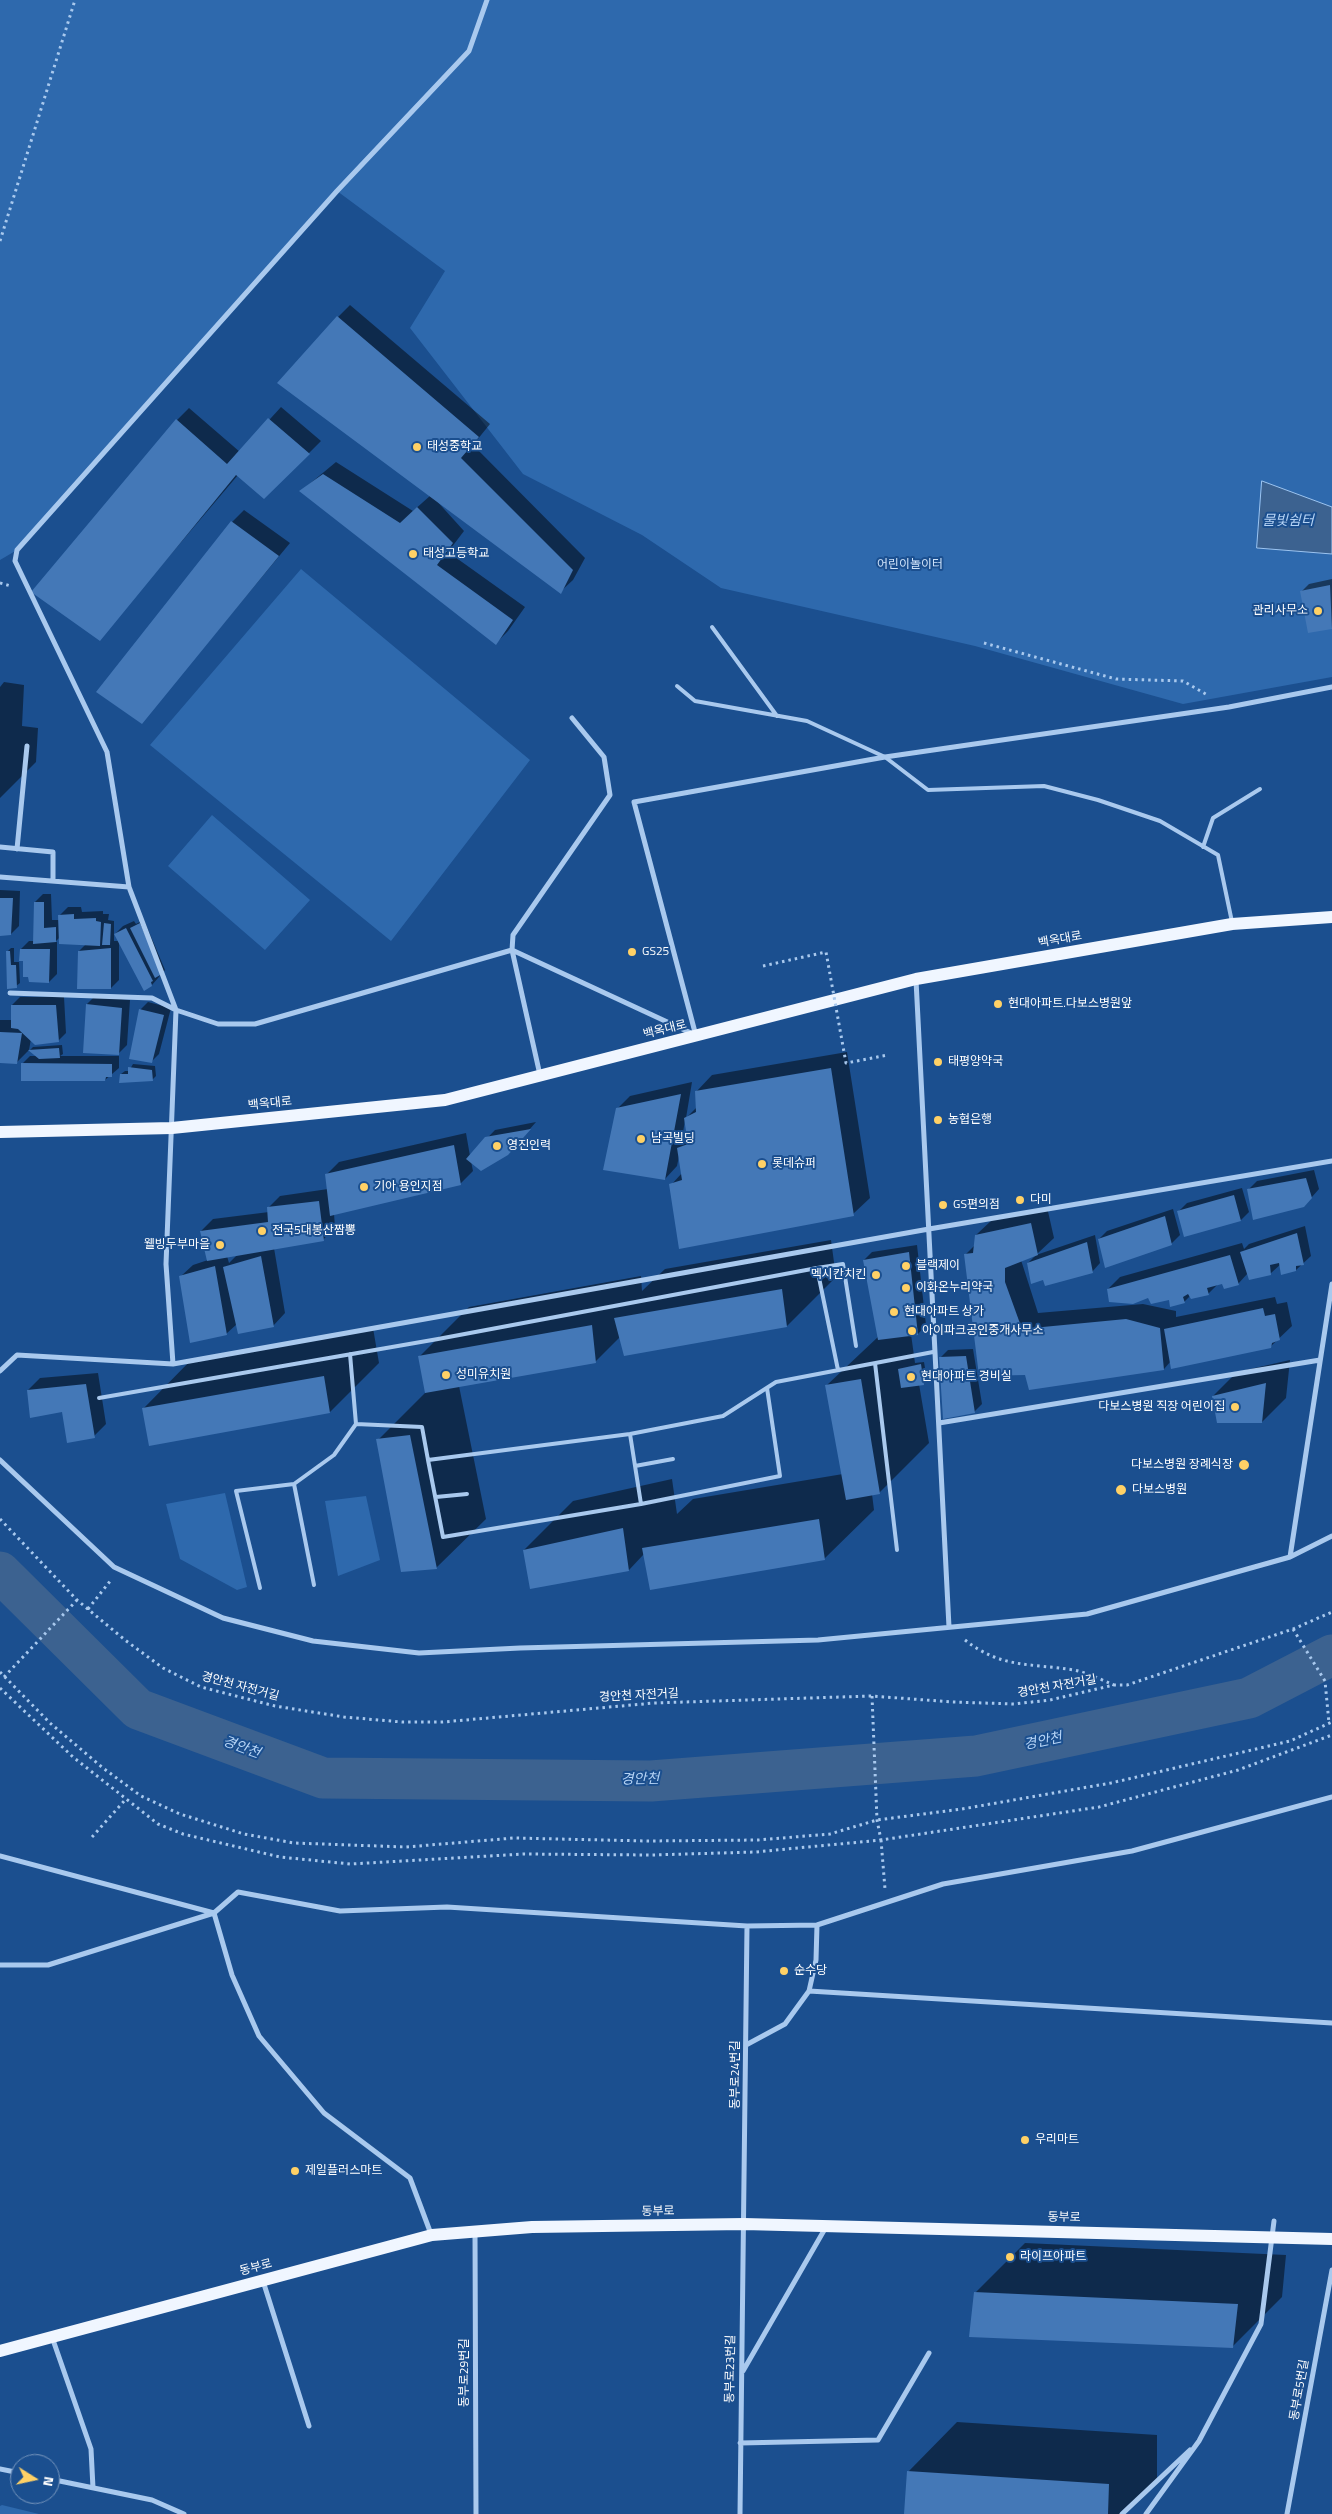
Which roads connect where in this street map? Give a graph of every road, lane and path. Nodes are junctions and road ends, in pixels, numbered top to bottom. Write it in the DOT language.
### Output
graph roads {
  1 [pos="75,0"];
  2 [pos="487,0"];
  3 [pos="0,241"];
  4 [pos="712,627"];
  5 [pos="984,643"];
  6 [pos="677,686"];
  7 [pos="1332,687"];
  8 [pos="1229,707"];
  9 [pos="776,716"];
  10 [pos="572,718"];
  11 [pos="27,746"];
  12 [pos="885,757"];
  13 [pos="1260,789"];
  14 [pos="0,847"];
  15 [pos="1203,847"];
  16 [pos="17,849"];
  17 [pos="0,877"];
  18 [pos="52,881"];
  19 [pos="129,887"];
  20 [pos="1332,917"];
  21 [pos="1232,924"];
  22 [pos="512,950"];
  23 [pos="763,966"];
  24 [pos="916,980"];
  25 [pos="10,993"];
  26 [pos="176,1010"];
  27 [pos="696,1036"];
  28 [pos="888,1055"];
  29 [pos="540,1076"];
  30 [pos="172,1128"];
  31 [pos="0,1132"];
  32 [pos="1332,1161"];
  33 [pos="929,1229"];
  34 [pos="817,1268"];
  35 [pos="1332,1284"];
  36 [pos="856,1346"];
  37 [pos="933,1352"];
  38 [pos="350,1354"];
  39 [pos="1320,1360"];
  40 [pos="875,1362"];
  41 [pos="173,1364"];
  42 [pos="838,1370"];
  43 [pos="0,1371"];
  44 [pos="766,1388"];
  45 [pos="99,1398"];
  46 [pos="356,1424"];
  47 [pos="939,1424"];
  48 [pos="630,1434"];
  49 [pos="674,1459"];
  50 [pos="0,1460"];
  51 [pos="428,1460"];
  52 [pos="635,1466"];
  53 [pos="294,1484"];
  54 [pos="467,1494"];
  55 [pos="436,1498"];
  56 [pos="641,1504"];
  57 [pos="0,1519"];
  58 [pos="1332,1536"];
  59 [pos="897,1550"];
  60 [pos="1290,1556"];
  61 [pos="120,1570"];
  62 [pos="314,1585"];
  63 [pos="260,1588"];
  64 [pos="77,1600"];
  65 [pos="88,1609"];
  66 [pos="1332,1612"];
  67 [pos="949,1627"];
  68 [pos="1292,1629"];
  69 [pos="0,1672"];
  70 [pos="4,1676"];
  71 [pos="1114,1685"];
  72 [pos="0,1688"];
  73 [pos="872,1696"];
  74 [pos="1331,1722"];
  75 [pos="1331,1736"];
  76 [pos="1332,1797"];
  77 [pos="125,1800"];
  78 [pos="877,1820"];
  79 [pos="92,1837"];
  80 [pos="881,1840"];
  81 [pos="0,1856"];
  82 [pos="886,1902"];
  83 [pos="214,1913"];
  84 [pos="817,1925"];
  85 [pos="747,1926"];
  86 [pos="0,1965"];
  87 [pos="809,1991"];
  88 [pos="1332,2023"];
  89 [pos="746,2045"];
  90 [pos="1274,2220"];
  91 [pos="744,2224"];
  92 [pos="826,2226"];
  93 [pos="475,2232"];
  94 [pos="432,2235"];
  95 [pos="1272,2237"];
  96 [pos="1332,2239"];
  97 [pos="1332,2270"];
  98 [pos="262,2280"];
  99 [pos="52,2336"];
  100 [pos="0,2351"];
  101 [pos="928,2353"];
  102 [pos="741,2373"];
  103 [pos="309,2426"];
  104 [pos="1199,2441"];
  105 [pos="740,2443"];
  106 [pos="60,2481"];
  107 [pos="93,2488"];
  108 [pos="184,2514"];
  109 [pos="476,2514"];
  110 [pos="740,2514"];
  111 [pos="1122,2514"];
  112 [pos="1146,2514"];
  113 [pos="1287,2514"];
  1 -- 3 [label="path"];
  2 -- 19 [label="street"];
  4 -- 9 [label="lane"];
  5 -- 8 [label="path"];
  6 -- 9 [label="lane"];
  7 -- 8 [label="street"];
  8 -- 12 [label="street"];
  9 -- 12 [label="lane"];
  10 -- 22 [label="street"];
  11 -- 16 [label="street"];
  12 -- 15 [label="lane"];
  12 -- 27 [label="street"];
  13 -- 15 [label="lane"];
  14 -- 16 [label="street"];
  15 -- 21 [label="lane"];
  16 -- 18 [label="street"];
  17 -- 18 [label="street"];
  18 -- 19 [label="street"];
  19 -- 26 [label="street"];
  20 -- 21 [label="main road, 백옥대로"];
  21 -- 24 [label="main road, 백옥대로"];
  22 -- 26 [label="street"];
  22 -- 27 [label="street"];
  22 -- 29 [label="street"];
  23 -- 28 [label="path, bridge"];
  24 -- 27 [label="main road, 백옥대로"];
  24 -- 33 [label="street"];
  25 -- 26 [label="street"];
  26 -- 30 [label="street"];
  27 -- 29 [label="main road, 백옥대로"];
  29 -- 30 [label="main road, 백옥대로"];
  30 -- 31 [label="main road, 백옥대로"];
  30 -- 41 [label="street"];
  32 -- 33 [label="street"];
  33 -- 37 [label="street"];
  33 -- 41 [label="street"];
  34 -- 36 [label="lane"];
  34 -- 38 [label="lane"];
  34 -- 42 [label="lane"];
  35 -- 39 [label="street"];
  37 -- 40 [label="lane"];
  37 -- 47 [label="street"];
  38 -- 45 [label="lane"];
  38 -- 46 [label="lane"];
  39 -- 47 [label="street"];
  39 -- 60 [label="street"];
  40 -- 42 [label="lane"];
  40 -- 59 [label="lane"];
  41 -- 43 [label="street"];
  42 -- 44 [label="lane"];
  44 -- 48 [label="lane"];
  44 -- 56 [label="lane"];
  46 -- 51 [label="lane"];
  46 -- 53 [label="lane"];
  47 -- 67 [label="street"];
  48 -- 51 [label="lane"];
  48 -- 52 [label="lane"];
  49 -- 52 [label="lane"];
  50 -- 61 [label="street"];
  51 -- 55 [label="lane"];
  52 -- 56 [label="lane"];
  53 -- 62 [label="lane"];
  53 -- 63 [label="lane"];
  54 -- 55 [label="lane"];
  55 -- 56 [label="lane"];
  57 -- 64 [label="path, 경안천 자전거길"];
  58 -- 60 [label="street"];
  60 -- 67 [label="street"];
  61 -- 65 [label="path"];
  61 -- 67 [label="street"];
  64 -- 65 [label="path, 경안천 자전거길"];
  64 -- 70 [label="path"];
  65 -- 73 [label="path, 경안천 자전거길"];
  66 -- 68 [label="path, 경안천 자전거길"];
  67 -- 71 [label="path"];
  68 -- 71 [label="path, 경안천 자전거길"];
  68 -- 74 [label="path"];
  69 -- 70 [label="path"];
  70 -- 78 [label="path"];
  71 -- 73 [label="path, 경안천 자전거길"];
  72 -- 77 [label="path"];
  73 -- 78 [label="path, bridge"];
  74 -- 78 [label="path"];
  75 -- 80 [label="path"];
  76 -- 82 [label="street"];
  77 -- 79 [label="path"];
  77 -- 80 [label="path"];
  78 -- 80 [label="path, bridge"];
  80 -- 82 [label="path"];
  81 -- 83 [label="street"];
  82 -- 84 [label="street"];
  83 -- 85 [label="street"];
  83 -- 86 [label="street"];
  83 -- 94 [label="street"];
  84 -- 85 [label="street"];
  84 -- 87 [label="street"];
  85 -- 89 [label="street, 동부로24번길"];
  87 -- 88 [label="street"];
  87 -- 89 [label="street"];
  89 -- 91 [label="street, 동부로24번길"];
  90 -- 95 [label="street"];
  91 -- 92 [label="main road, 동부로"];
  91 -- 93 [label="main road, 동부로"];
  91 -- 102 [label="street, 동부로23번길"];
  92 -- 95 [label="main road, 동부로"];
  92 -- 102 [label="street"];
  93 -- 94 [label="main road, 동부로"];
  93 -- 109 [label="street, 동부로29번길"];
  94 -- 98 [label="main road, 동부로"];
  95 -- 96 [label="main road, 동부로"];
  95 -- 104 [label="street"];
  97 -- 113 [label="street, 동부로5번길"];
  98 -- 99 [label="main road, 동부로"];
  98 -- 103 [label="street"];
  99 -- 100 [label="main road, 동부로"];
  99 -- 107 [label="street"];
  101 -- 105 [label="street"];
  102 -- 105 [label="street, 동부로23번길"];
  104 -- 111 [label="street"];
  104 -- 112 [label="street"];
  105 -- 110 [label="street, 동부로23번길"];
  106 -- 107 [label="street"];
  107 -- 108 [label="street"];
}
